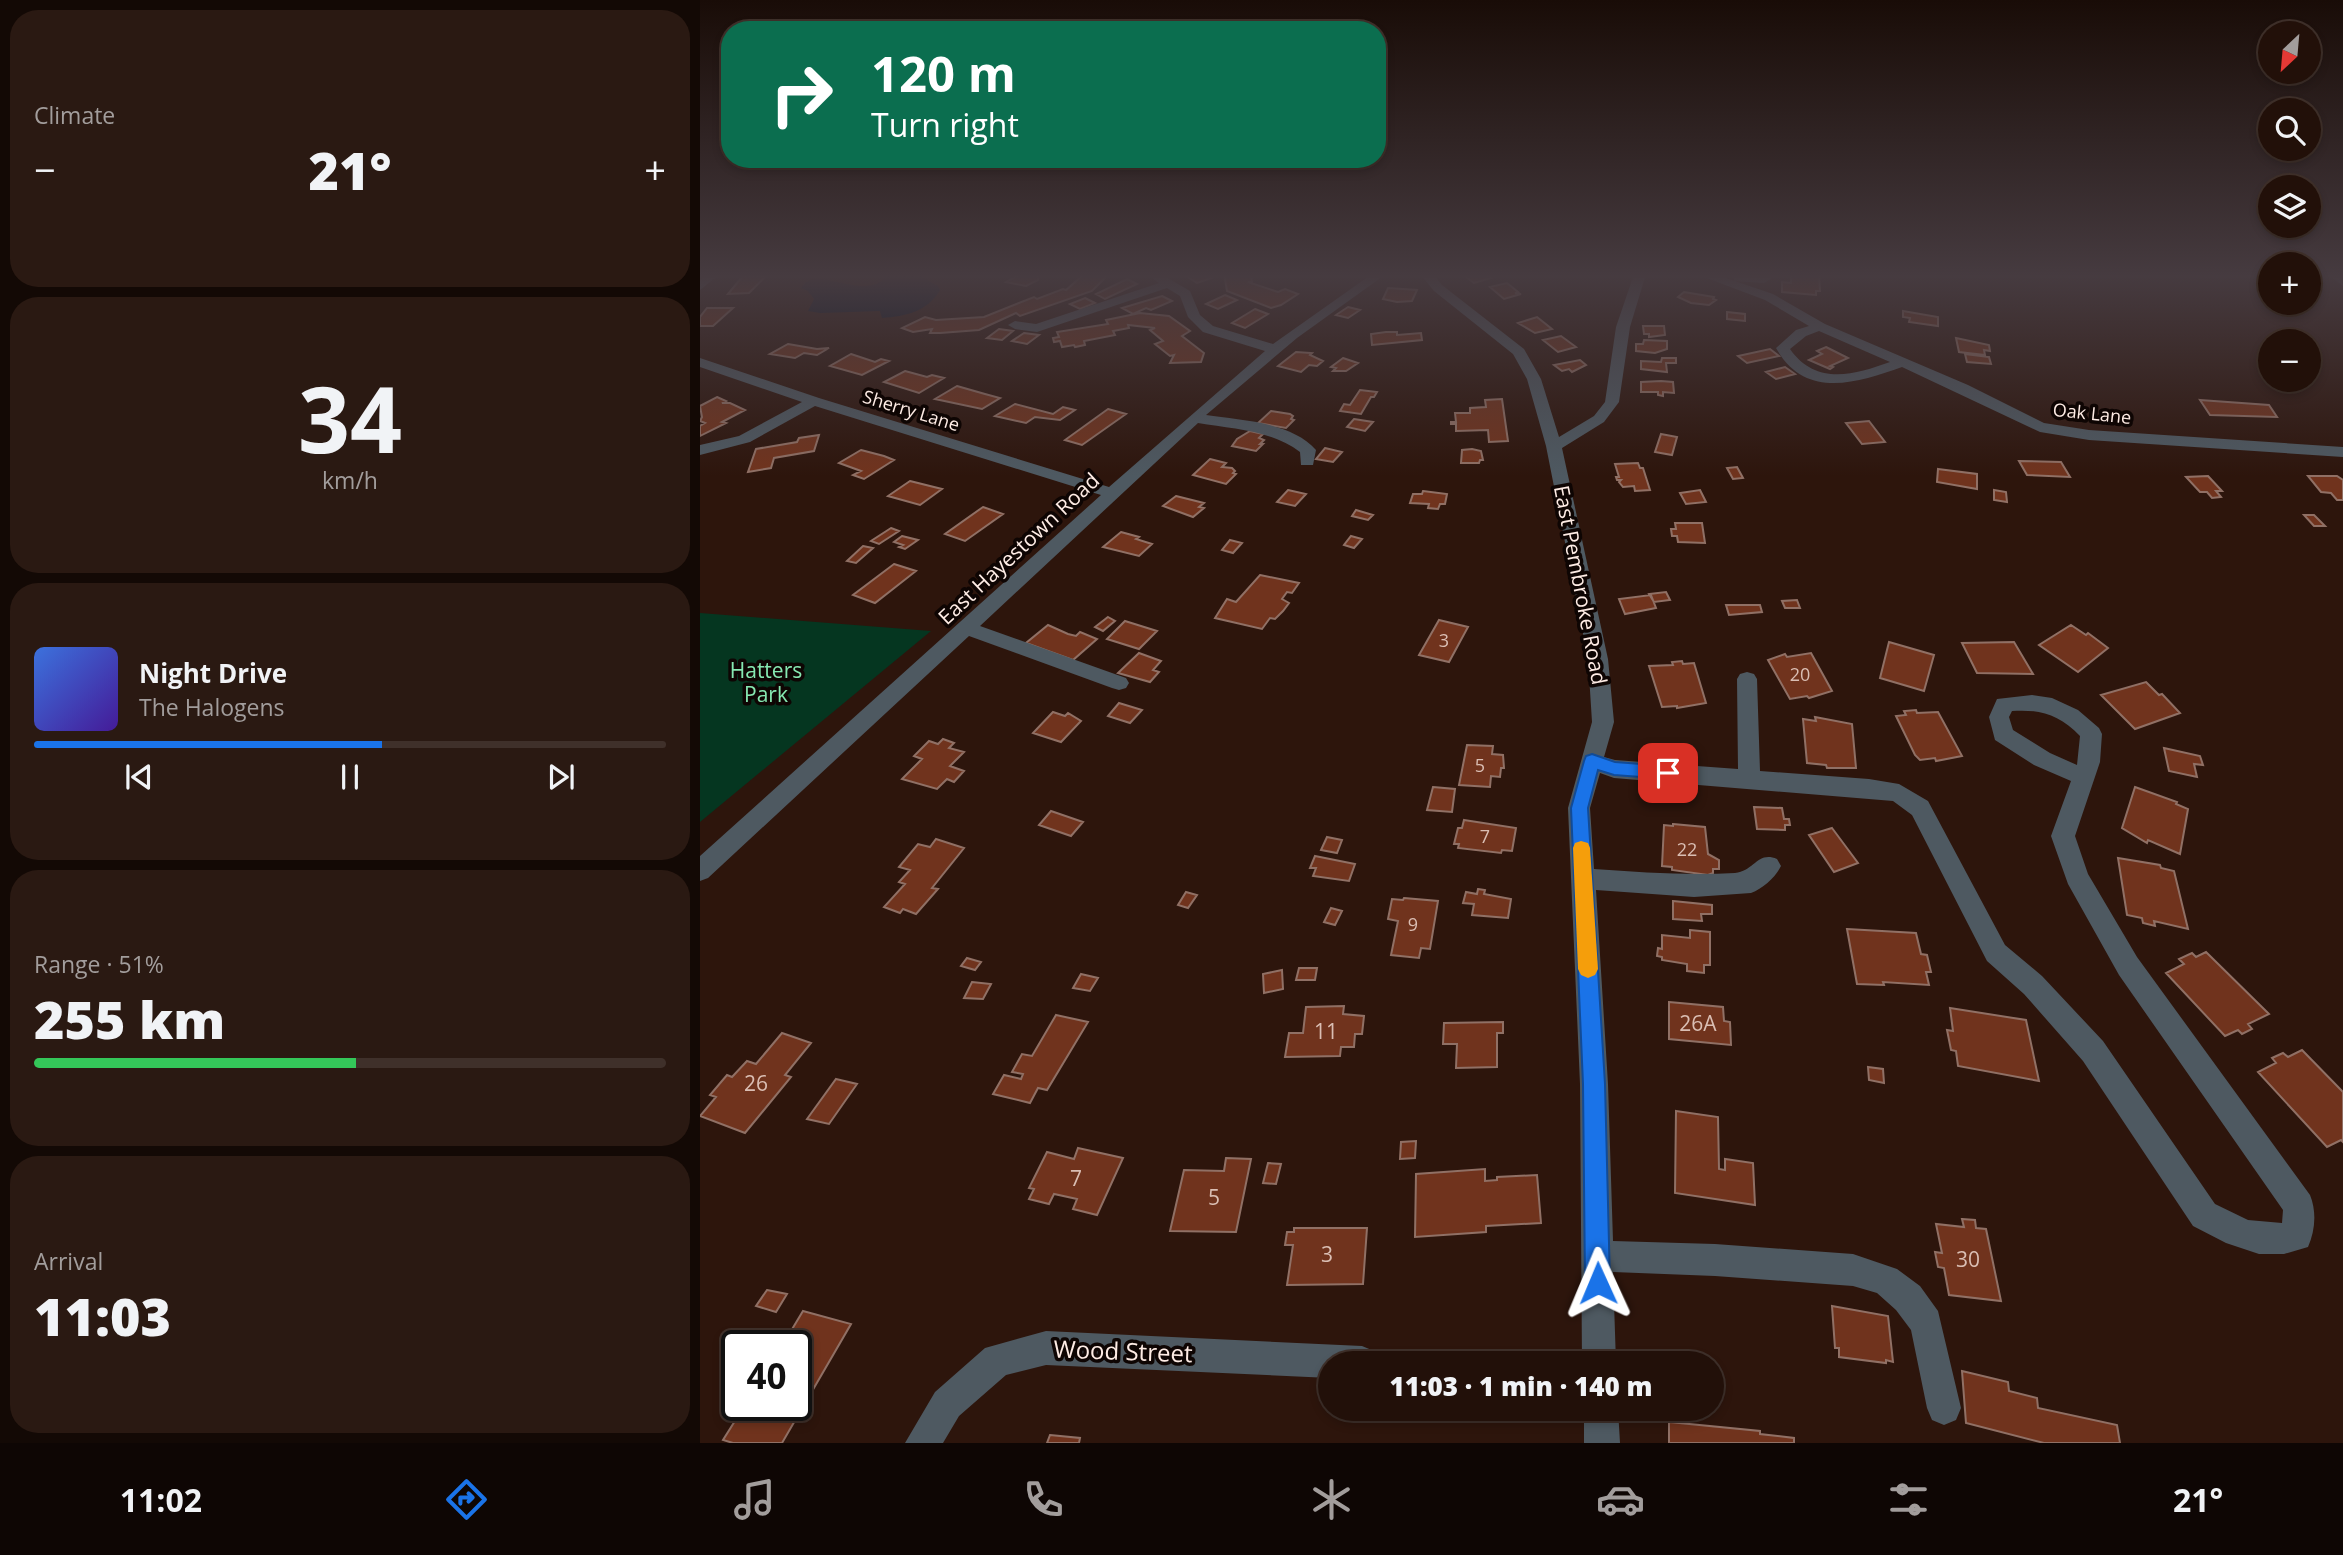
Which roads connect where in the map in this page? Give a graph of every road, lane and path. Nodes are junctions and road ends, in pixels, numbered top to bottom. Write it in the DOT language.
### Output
graph roads {
  1 [pos="1249,341"];
  2 [pos="1285,341"];
  3 [pos="1506,341"];
  4 [pos="1621,341"];
  5 [pos="1791,341"];
  6 [pos="1854,341"];
  7 [pos="1274,349"];
  8 [pos="700,362"];
  9 [pos="1903,362"];
  10 [pos="814,401"];
  11 [pos="1194,418"];
  12 [pos="1554,446"];
  13 [pos="700,450"];
  14 [pos="2343,452"];
  15 [pos="1307,462"];
  16 [pos="1112,493"];
  17 [pos="967,628"];
  18 [pos="1747,679"];
  19 [pos="1119,683"];
  20 [pos="1592,761"];
  21 [pos="2084,777"];
  22 [pos="1749,779"];
  23 [pos="1769,866"];
  24 [pos="700,871"];
  25 [pos="1583,879"];
  26 [pos="1597,1256"];
  27 [pos="1600,1351"];
  28 [pos="1318,1361"];
  29 [pos="1944,1408"];
  30 [pos="1601,1421"];
  31 [pos="923,1443"];
  32 [pos="1602,1443"];
  1 -- 7 [label="street"];
  2 -- 7 [label="street, East Hayestown Road"];
  3 -- 12 [label="street, East Pembroke Road"];
  4 -- 12 [label="street"];
  5 -- 9 [label="street"];
  6 -- 9 [label="street, Oak Lane"];
  7 -- 11 [label="street, East Hayestown Road"];
  8 -- 10 [label="street, Sherry Lane"];
  9 -- 14 [label="street, Oak Lane"];
  10 -- 13 [label="street"];
  10 -- 16 [label="street, Sherry Lane"];
  11 -- 15 [label="street"];
  11 -- 16 [label="street, East Hayestown Road"];
  12 -- 20 [label="street, East Pembroke Road"];
  16 -- 17 [label="street, East Hayestown Road"];
  17 -- 19 [label="street"];
  17 -- 24 [label="street, East Hayestown Road"];
  18 -- 22 [label="street"];
  20 -- 22 [label="street"];
  20 -- 25 [label="street, East Pembroke Road"];
  21 -- 22 [label="street"];
  23 -- 25 [label="street"];
  25 -- 26 [label="street, East Pembroke Road"];
  26 -- 27 [label="street, East Pembroke Road"];
  26 -- 29 [label="street"];
  28 -- 31 [label="street, Wood Street"];
  30 -- 32 [label="street"];
}
